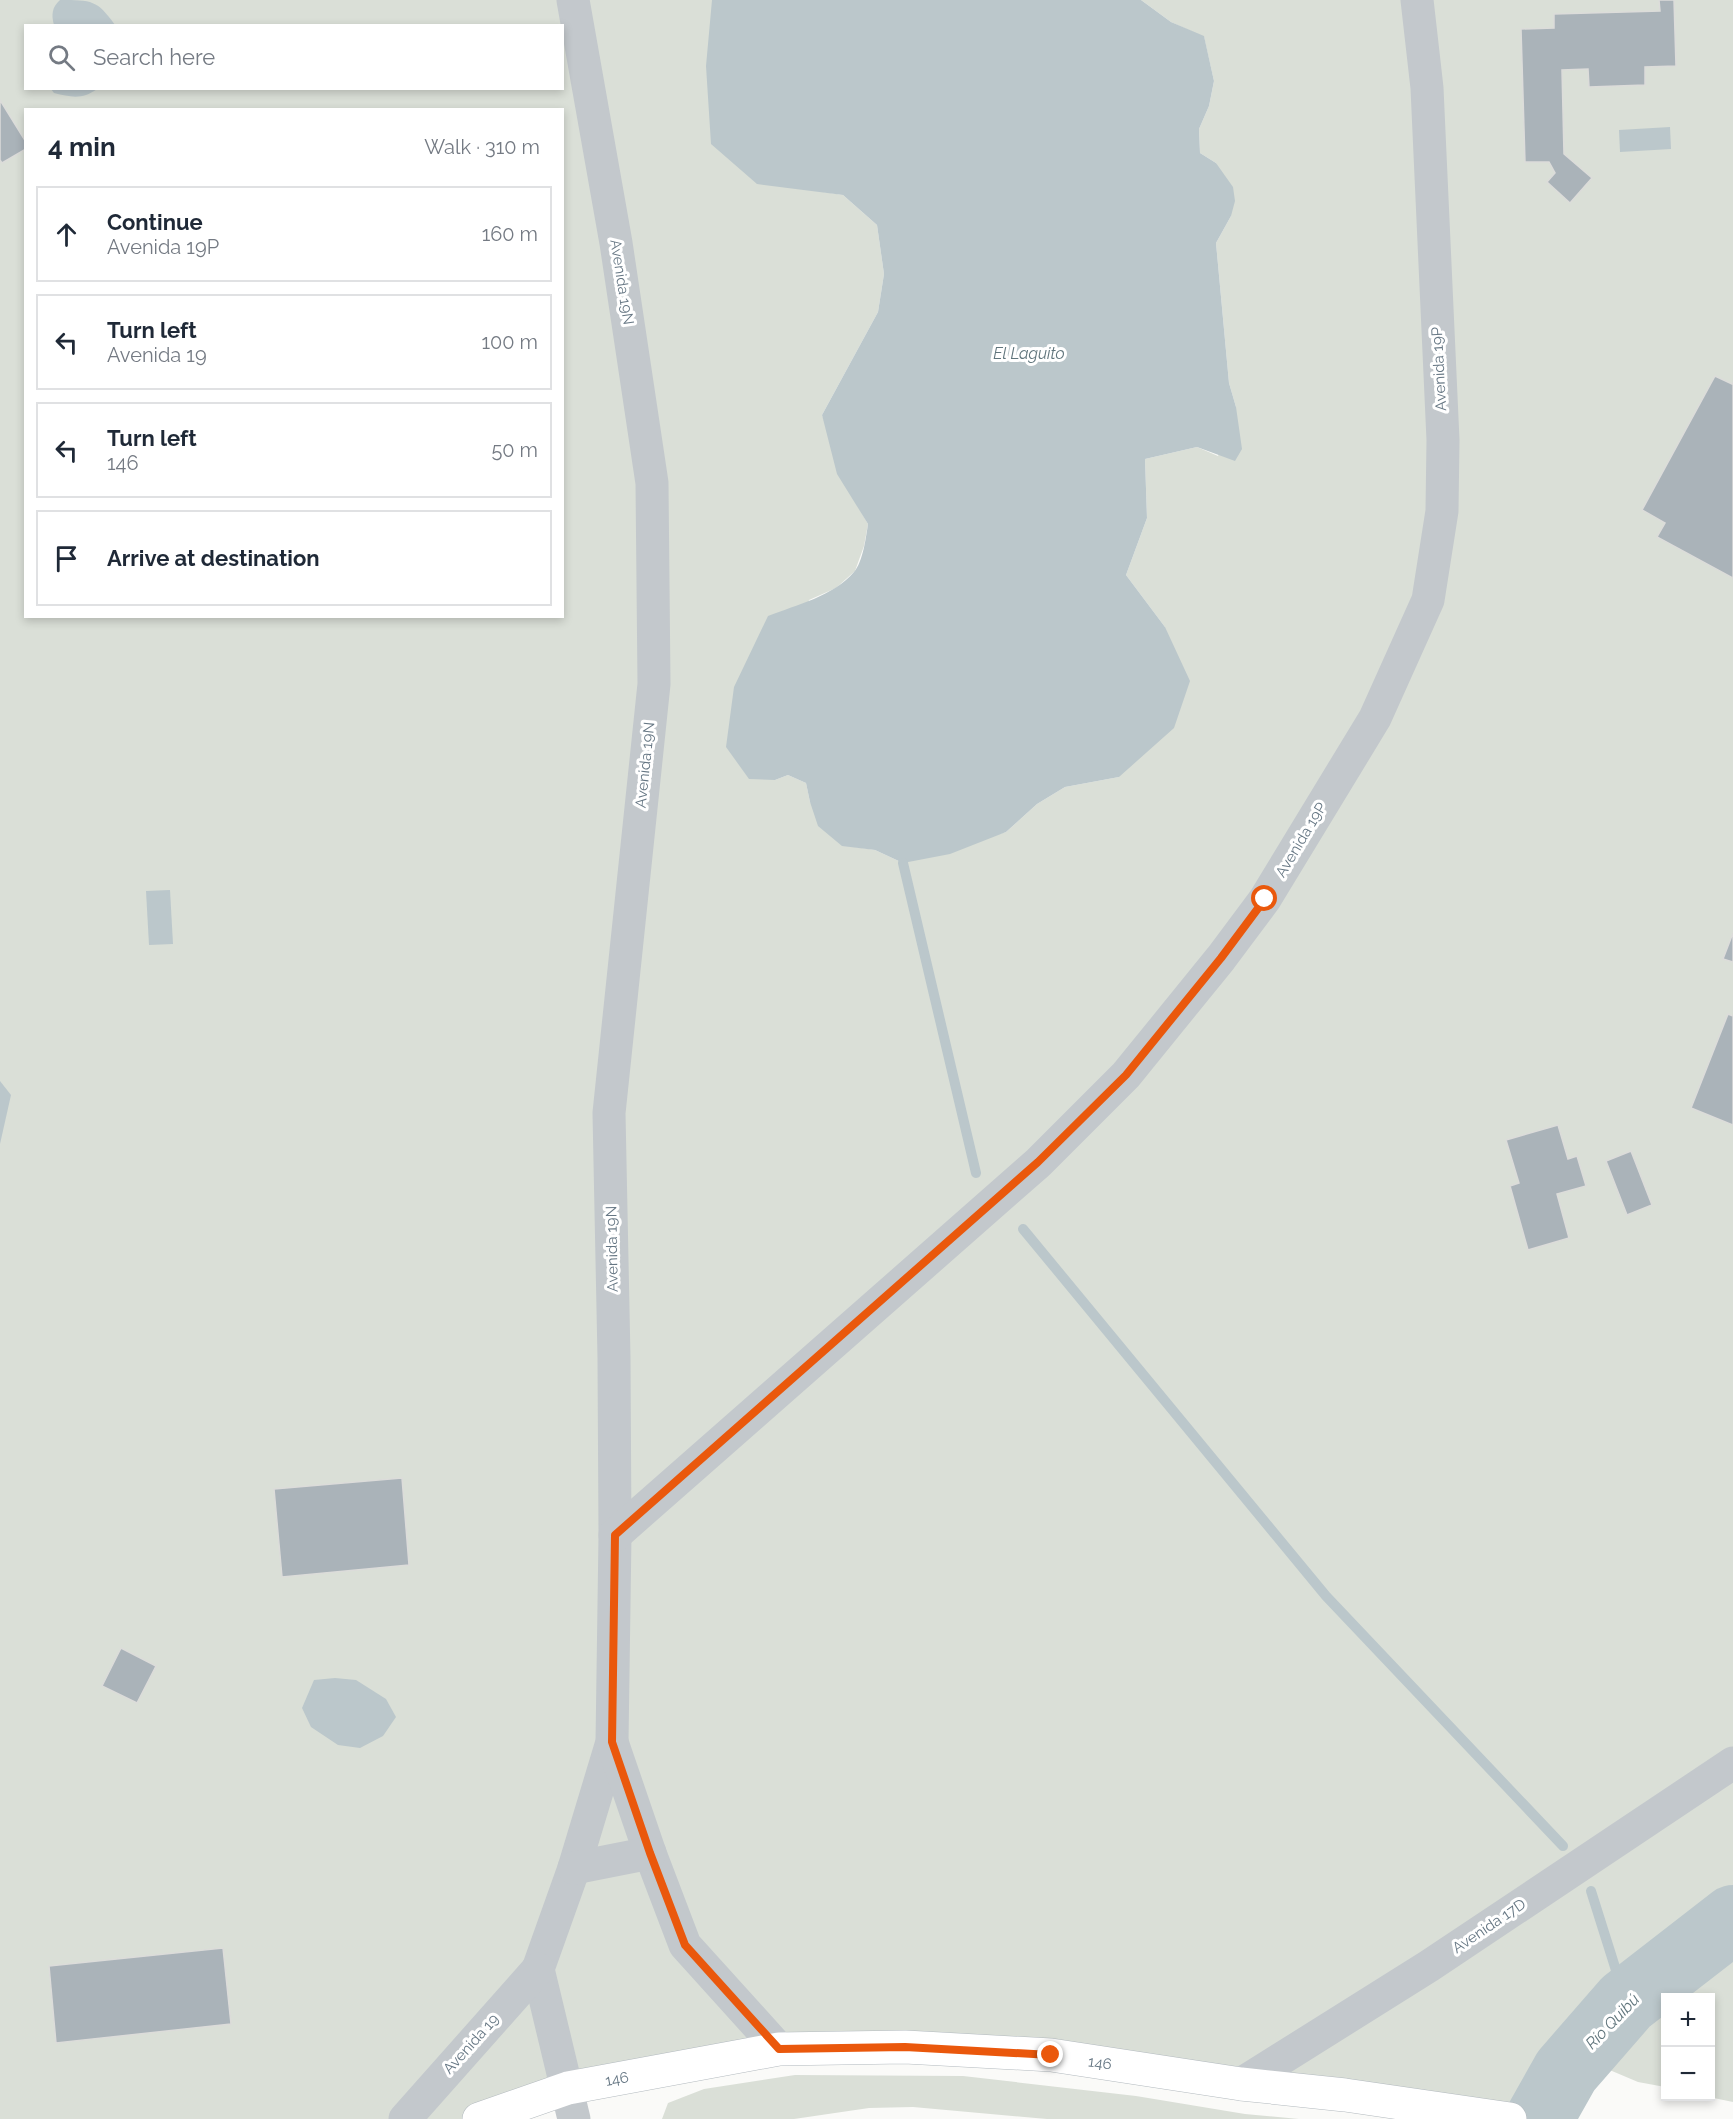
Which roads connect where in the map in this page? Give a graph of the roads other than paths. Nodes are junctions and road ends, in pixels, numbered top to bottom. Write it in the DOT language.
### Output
graph roads {
  1 [pos="573,0"];
  2 [pos="1417,0"];
  3 [pos="615,1535"];
  4 [pos="612,1742"];
  5 [pos="1733,1763"];
  6 [pos="650,1853"];
  7 [pos="574,1868"];
  8 [pos="538,1969"];
  9 [pos="779,2049"];
  10 [pos="1241,2084"];
  11 [pos="568,2088"];
  12 [pos="405,2119"];
  13 [pos="479,2119"];
  14 [pos="574,2119"];
  15 [pos="1510,2119"];
  1 -- 3 [label="street, Avenida 19N"];
  2 -- 3 [label="street, Avenida 19P"];
  3 -- 4 [label="street, Avenida 19"];
  4 -- 6 [label="street, Avenida 19"];
  4 -- 7 [label="street, Avenida 19"];
  5 -- 10 [label="street, Avenida 17D"];
  6 -- 7 [label="street"];
  6 -- 9 [label="street, Avenida 19"];
  7 -- 8 [label="street, Avenida 19"];
  8 -- 11 [label="street"];
  8 -- 12 [label="street, Avenida 19"];
  9 -- 10 [label="main road, 146"];
  9 -- 11 [label="main road, 146"];
  10 -- 15 [label="main road, 146"];
  11 -- 13 [label="main road, 146"];
  11 -- 14 [label="street"];
}
